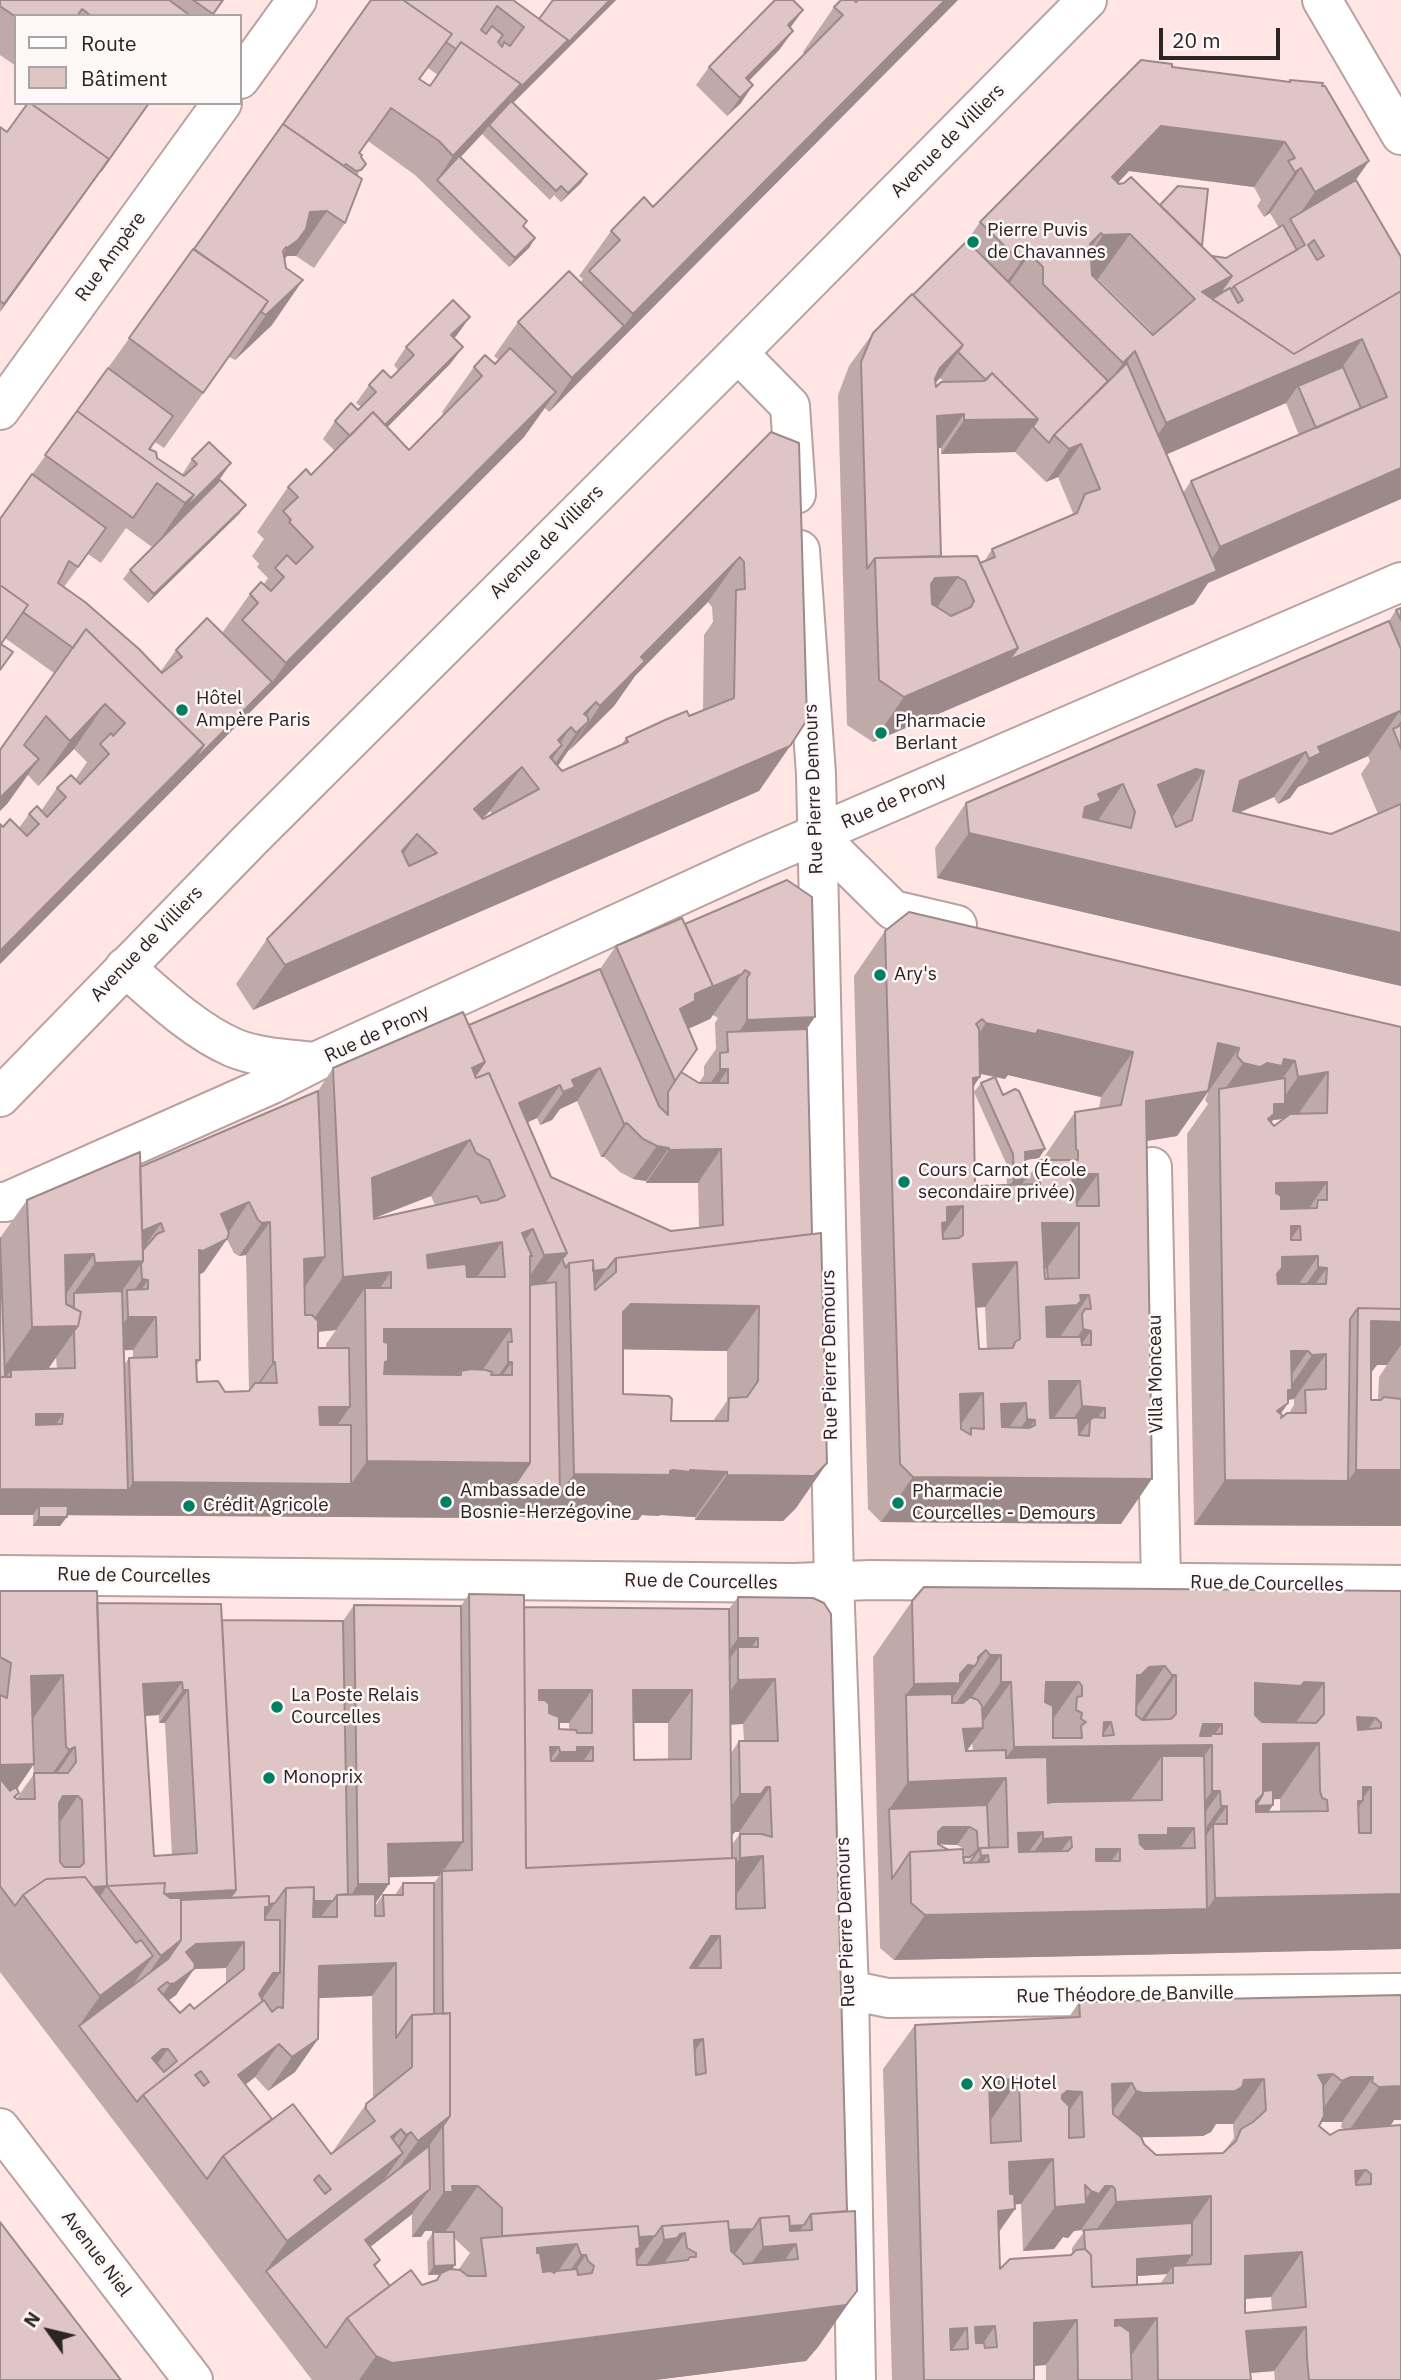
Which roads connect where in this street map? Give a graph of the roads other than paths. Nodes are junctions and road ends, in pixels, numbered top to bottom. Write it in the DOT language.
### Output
graph roads {
  1 [pos="297,0"];
  2 [pos="1087,0"];
  3 [pos="1322,0"];
  4 [pos="242,76"];
  5 [pos="221,105"];
  6 [pos="1401,135"];
  7 [pos="738,353"];
  8 [pos="0,410"];
  9 [pos="1401,582"];
  10 [pos="817,835"];
  11 [pos="987,933"];
  12 [pos="125,967"];
  13 [pos="315,1062"];
  14 [pos="3,1092"];
  15 [pos="1152,1167"];
  16 [pos="0,1202"];
  17 [pos="0,1575"];
  18 [pos="834,1580"];
  19 [pos="1161,1582"];
  20 [pos="1401,1586"];
  21 [pos="849,1990"];
  22 [pos="1401,1993"];
  23 [pos="0,2128"];
  24 [pos="193,2380"];
  25 [pos="856,2380"];
  1 -- 4 [label="street"];
  2 -- 7 [label="street, Avenue de Villiers"];
  3 -- 6 [label="street"];
  5 -- 8 [label="street, Rue Ampère"];
  7 -- 10 [label="street, Rue Pierre Demours"];
  7 -- 12 [label="street, Avenue de Villiers"];
  9 -- 10 [label="street, Rue de Prony"];
  10 -- 11 [label="street"];
  10 -- 13 [label="street, Rue de Prony"];
  10 -- 18 [label="street, Rue Pierre Demours"];
  12 -- 13 [label="street, Rue de Prony"];
  12 -- 14 [label="street, Avenue de Villiers"];
  13 -- 16 [label="street, Rue de Prony"];
  15 -- 19 [label="street, Villa Monceau"];
  17 -- 18 [label="street, Rue de Courcelles"];
  18 -- 19 [label="street, Rue de Courcelles"];
  18 -- 21 [label="street, Rue Pierre Demours"];
  19 -- 20 [label="street, Rue de Courcelles"];
  21 -- 22 [label="street, Rue Théodore de Banville"];
  21 -- 25 [label="street, Rue Pierre Demours"];
  23 -- 24 [label="street, Avenue Niel"];
}
